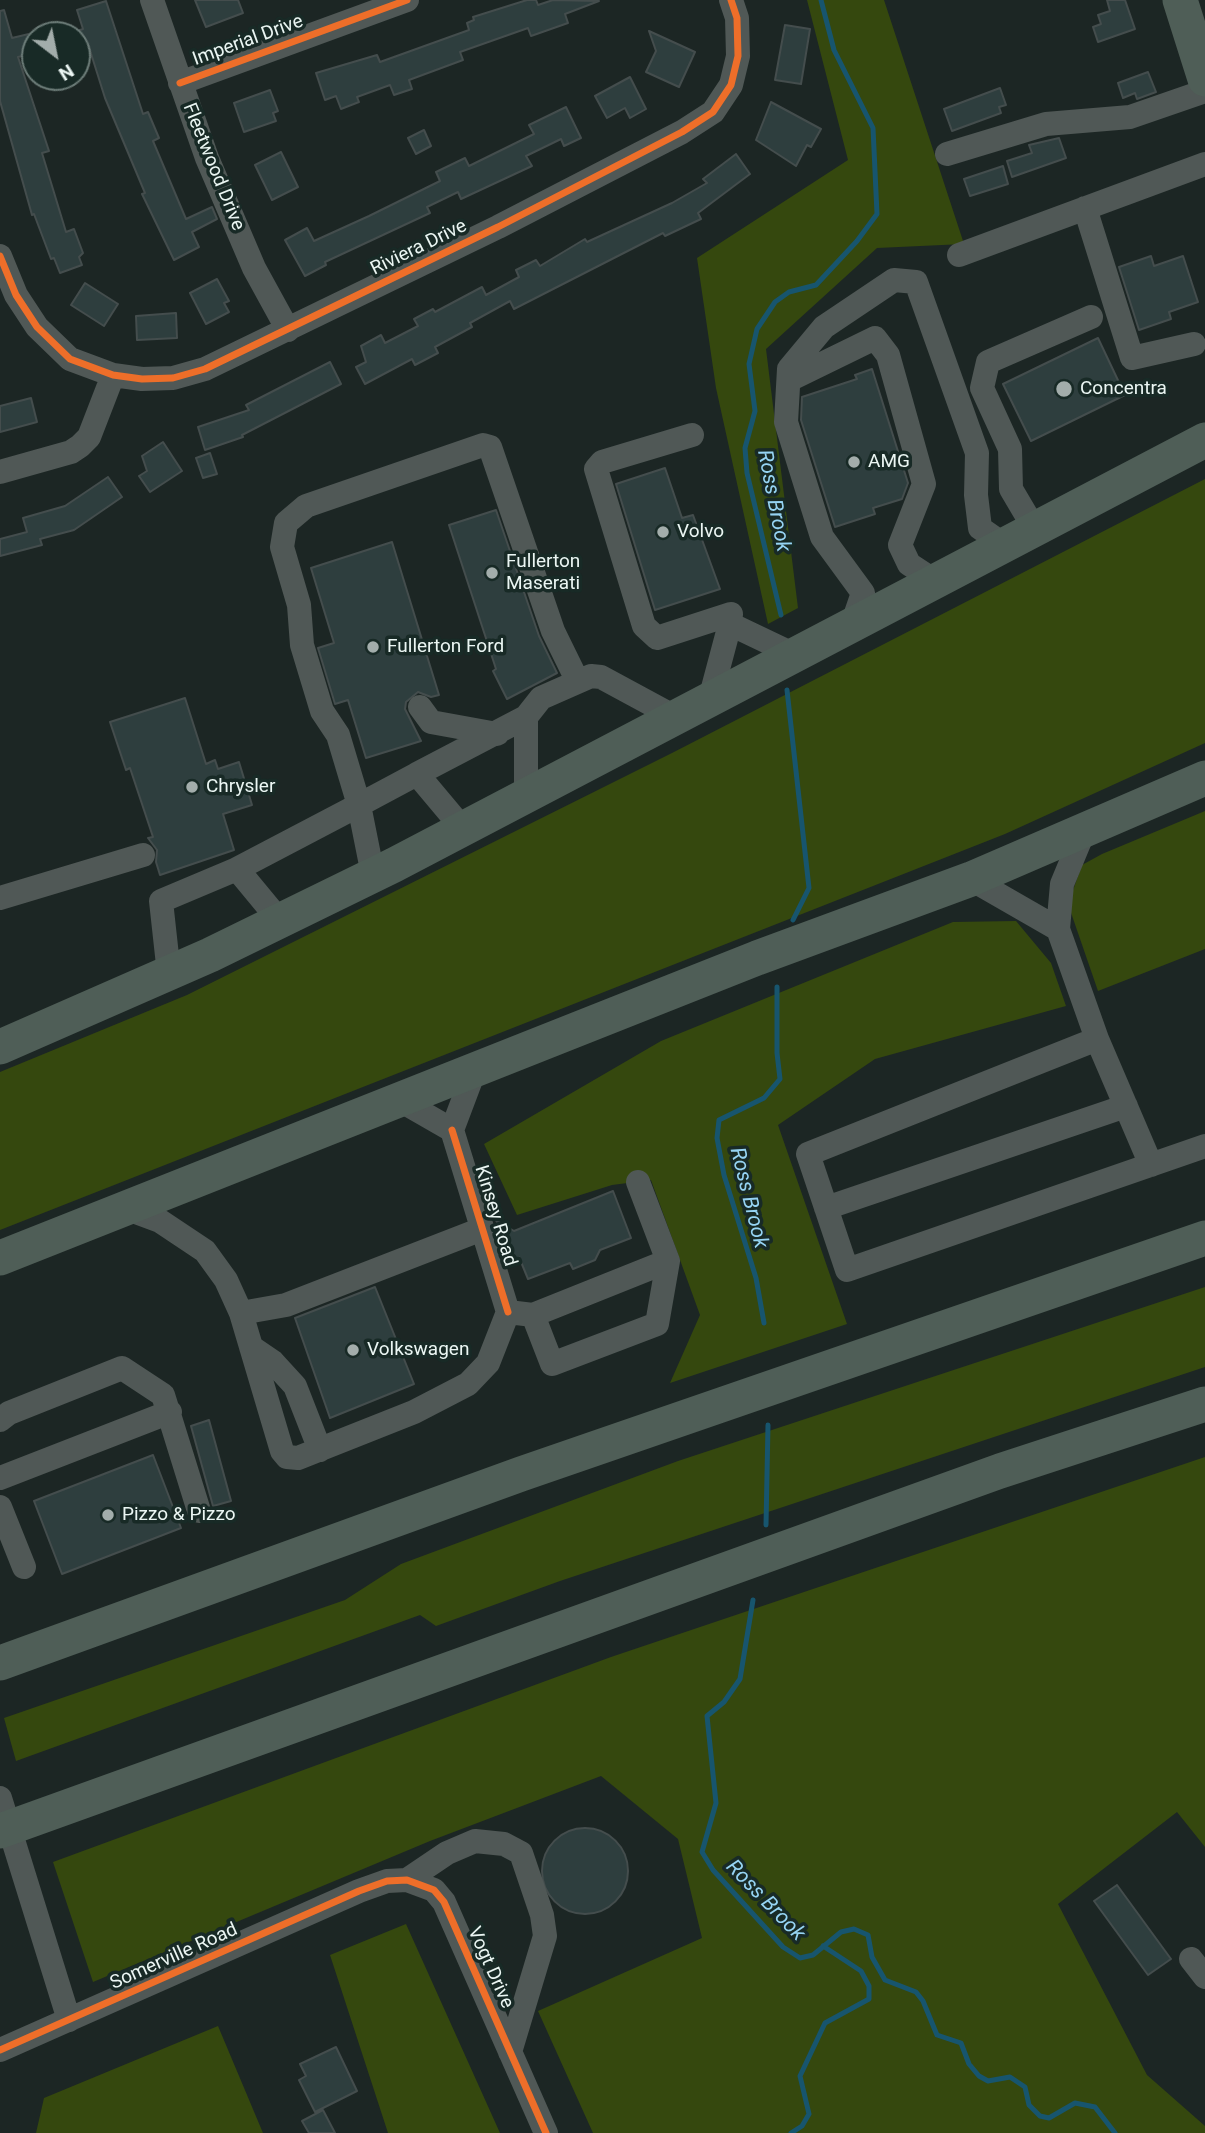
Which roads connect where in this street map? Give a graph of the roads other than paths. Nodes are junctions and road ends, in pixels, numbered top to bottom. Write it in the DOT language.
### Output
graph roads {
  1 [pos="152,0"];
  2 [pos="407,0"];
  3 [pos="731,0"];
  4 [pos="1190,9"];
  5 [pos="1205,79"];
  6 [pos="180,83"];
  7 [pos="1205,91"];
  8 [pos="947,154"];
  9 [pos="1205,164"];
  10 [pos="1085,208"];
  11 [pos="959,255"];
  12 [pos="0,256"];
  13 [pos="1091,317"];
  14 [pos="288,330"];
  15 [pos="1194,344"];
  16 [pos="113,374"];
  17 [pos="789,380"];
  18 [pos="692,435"];
  19 [pos="1205,440"];
  20 [pos="0,472"];
  21 [pos="1034,528"];
  22 [pos="1003,544"];
  23 [pos="935,580"];
  24 [pos="730,624"];
  25 [pos="852,625"];
  26 [pos="795,654"];
  27 [pos="577,680"];
  28 [pos="710,699"];
  29 [pos="420,707"];
  30 [pos="526,717"];
  31 [pos="675,717"];
  32 [pos="497,734"];
  33 [pos="417,774"];
  34 [pos="1205,778"];
  35 [pos="1205,791"];
  36 [pos="526,798"];
  37 [pos="359,805"];
  38 [pos="1098,826"];
  39 [pos="464,830"];
  40 [pos="143,855"];
  41 [pos="237,869"];
  42 [pos="373,876"];
  43 [pos="971,879"];
  44 [pos="0,898"];
  45 [pos="280,921"];
  46 [pos="1058,929"];
  47 [pos="169,974"];
  48 [pos="1097,1039"];
  49 [pos="0,1047"];
  50 [pos="475,1069"];
  51 [pos="398,1099"];
  52 [pos="1126,1106"];
  53 [pos="452,1130"];
  54 [pos="1205,1146"];
  55 [pos="1151,1165"];
  56 [pos="638,1182"];
  57 [pos="125,1208"];
  58 [pos="826,1208"];
  59 [pos="482,1229"];
  60 [pos="1205,1238"];
  61 [pos="0,1258"];
  62 [pos="668,1261"];
  63 [pos="241,1313"];
  64 [pos="520,1314"];
  65 [pos="251,1347"];
  66 [pos="1205,1404"];
  67 [pos="170,1412"];
  68 [pos="0,1420"];
  69 [pos="320,1450"];
  70 [pos="0,1478"];
  71 [pos="0,1507"];
  72 [pos="199,1511"];
  73 [pos="24,1567"];
  74 [pos="0,1663"];
  75 [pos="0,1798"];
  76 [pos="0,1831"];
  77 [pos="407,1880"];
  78 [pos="69,2020"];
  79 [pos="0,2050"];
  80 [pos="510,2052"];
  81 [pos="546,2133"];
  1 -- 6 [label="street, Fleetwood Drive"];
  2 -- 6 [label="street, Imperial Drive"];
  3 -- 14 [label="street, Riviera Drive"];
  4 -- 5 [label="highway"];
  6 -- 14 [label="street, Fleetwood Drive"];
  7 -- 8 [label="street"];
  9 -- 10 [label="street"];
  10 -- 11 [label="street"];
  10 -- 15 [label="street"];
  12 -- 16 [label="street, Riviera Drive"];
  13 -- 21 [label="street"];
  14 -- 16 [label="street, Riviera Drive"];
  16 -- 20 [label="street"];
  17 -- 22 [label="street"];
  17 -- 23 [label="street"];
  17 -- 25 [label="street"];
  18 -- 24 [label="street"];
  19 -- 21 [label="highway"];
  21 -- 22 [label="highway"];
  22 -- 23 [label="highway"];
  23 -- 25 [label="highway"];
  24 -- 26 [label="street"];
  24 -- 28 [label="street"];
  25 -- 26 [label="highway"];
  26 -- 28 [label="highway"];
  27 -- 30 [label="street"];
  27 -- 31 [label="street"];
  27 -- 37 [label="street"];
  28 -- 31 [label="highway"];
  29 -- 32 [label="street"];
  30 -- 32 [label="street"];
  30 -- 36 [label="street"];
  31 -- 36 [label="highway"];
  32 -- 33 [label="street"];
  33 -- 37 [label="street"];
  33 -- 39 [label="street"];
  34 -- 38 [label="highway"];
  35 -- 38 [label="highway"];
  36 -- 39 [label="highway"];
  37 -- 41 [label="street"];
  37 -- 42 [label="street"];
  38 -- 43 [label="highway"];
  38 -- 46 [label="street"];
  39 -- 42 [label="highway"];
  40 -- 44 [label="street"];
  41 -- 45 [label="street"];
  41 -- 47 [label="street"];
  42 -- 45 [label="highway"];
  43 -- 46 [label="street"];
  43 -- 50 [label="highway"];
  45 -- 47 [label="highway"];
  46 -- 48 [label="street"];
  47 -- 49 [label="highway"];
  48 -- 52 [label="street"];
  48 -- 58 [label="street"];
  50 -- 51 [label="highway"];
  50 -- 53 [label="street"];
  51 -- 53 [label="street"];
  51 -- 57 [label="highway"];
  52 -- 55 [label="street"];
  52 -- 58 [label="street"];
  53 -- 59 [label="street, Kinsey Road"];
  54 -- 55 [label="street"];
  55 -- 58 [label="street"];
  56 -- 62 [label="street"];
  57 -- 61 [label="highway"];
  57 -- 63 [label="street"];
  59 -- 63 [label="street"];
  59 -- 64 [label="street, Kinsey Road"];
  60 -- 74 [label="highway"];
  62 -- 64 [label="street"];
  62 -- 64 [label="street, Kinsey Road"];
  63 -- 65 [label="street"];
  64 -- 69 [label="street"];
  65 -- 69 [label="street"];
  65 -- 69 [label="street"];
  66 -- 76 [label="highway"];
  67 -- 68 [label="street"];
  67 -- 70 [label="street"];
  67 -- 72 [label="street"];
  71 -- 73 [label="street"];
  75 -- 78 [label="street"];
  77 -- 78 [label="street, Somerville Road"];
  77 -- 80 [label="street, Vogt Drive"];
  77 -- 80 [label="street"];
  78 -- 79 [label="street, Somerville Road"];
  80 -- 81 [label="street, Vogt Drive"];
}
